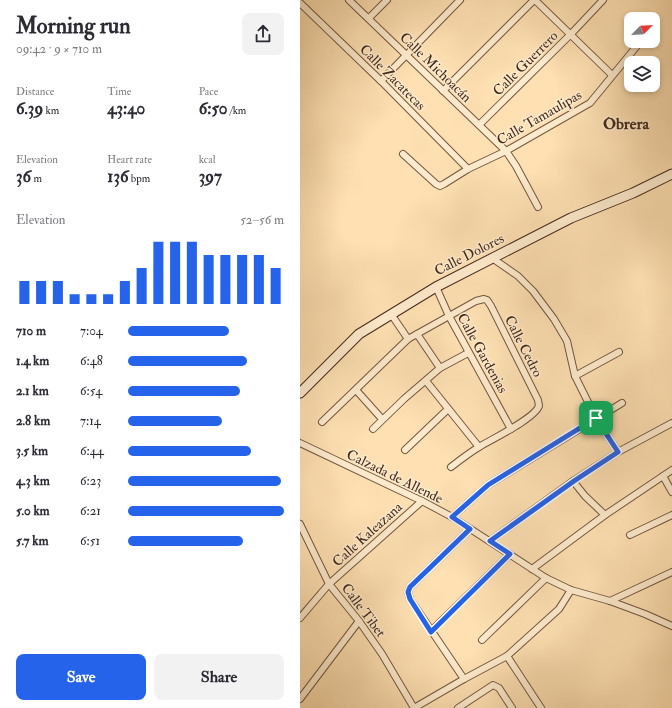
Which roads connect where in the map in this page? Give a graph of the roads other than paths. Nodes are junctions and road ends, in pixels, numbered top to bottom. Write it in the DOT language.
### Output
graph roads {
  1 [pos="349,0"];
  2 [pos="387,0"];
  3 [pos="460,0"];
  4 [pos="534,0"];
  5 [pos="603,0"];
  6 [pos="300,3"];
  7 [pos="369,18"];
  8 [pos="571,34"];
  9 [pos="635,48"];
  10 [pos="406,55"];
  11 [pos="612,75"];
  12 [pos="381,81"];
  13 [pos="443,91"];
  14 [pos="479,125"];
  15 [pos="506,151"];
  16 [pos="403,154"];
  17 [pos="468,168"];
  18 [pos="672,174"];
  19 [pos="538,207"];
  20 [pos="492,258"];
  21 [pos="436,287"];
  22 [pos="391,314"];
  23 [pos="448,316"];
  24 [pos="417,334"];
  25 [pos="408,339"];
  26 [pos="618,352"];
  27 [pos="468,353"];
  28 [pos="440,368"];
  29 [pos="575,376"];
  30 [pos="426,381"];
  31 [pos="356,390"];
  32 [pos="300,393"];
  33 [pos="622,402"];
  34 [pos="448,408"];
  35 [pos="596,418"];
  36 [pos="382,419"];
  37 [pos="322,422"];
  38 [pos="672,423"];
  39 [pos="374,429"];
  40 [pos="511,429"];
  41 [pos="300,443"];
  42 [pos="479,447"];
  43 [pos="405,450"];
  44 [pos="618,452"];
  45 [pos="451,467"];
  46 [pos="672,470"];
  47 [pos="663,476"];
  48 [pos="574,481"];
  49 [pos="672,492"];
  50 [pos="422,501"];
  51 [pos="605,515"];
  52 [pos="672,515"];
  53 [pos="452,517"];
  54 [pos="300,524"];
  55 [pos="470,529"];
  56 [pos="630,535"];
  57 [pos="490,541"];
  58 [pos="510,554"];
  59 [pos="532,569"];
  60 [pos="672,572"];
  61 [pos="546,578"];
  62 [pos="329,584"];
  63 [pos="571,590"];
  64 [pos="610,601"];
  65 [pos="300,618"];
  66 [pos="672,619"];
  67 [pos="359,621"];
  68 [pos="666,622"];
  69 [pos="672,626"];
  70 [pos="431,632"];
  71 [pos="482,640"];
  72 [pos="507,656"];
  73 [pos="464,679"];
  74 [pos="300,699"];
  75 [pos="462,707"];
  76 [pos="414,708"];
  77 [pos="512,708"];
  78 [pos="541,708"];
  1 -- 7 [label="street, Calle Michoacán"];
  2 -- 7 [label="street"];
  3 -- 10 [label="street"];
  4 -- 8 [label="street"];
  4 -- 13 [label="street"];
  5 -- 8 [label="street, Calle Guerrero"];
  6 -- 12 [label="street, Calle Zacatecas"];
  7 -- 10 [label="street, Calle Michoacán"];
  8 -- 11 [label="street"];
  8 -- 14 [label="street, Calle Guerrero"];
  9 -- 11 [label="street, Calle Tamaulipas"];
  10 -- 12 [label="street"];
  10 -- 13 [label="street, Calle Michoacán"];
  11 -- 15 [label="street, Calle Tamaulipas"];
  12 -- 17 [label="street, Calle Zacatecas"];
  13 -- 14 [label="street, Calle Michoacán"];
  14 -- 15 [label="street, Calle Michoacán"];
  15 -- 17 [label="street, Calle Tamaulipas"];
  15 -- 19 [label="street, Calle Michoacán"];
  16 -- 17 [label="street, Calle Tamaulipas"];
  18 -- 20 [label="street, Calle Dolores"];
  20 -- 21 [label="street, Calle Dolores"];
  20 -- 29 [label="street"];
  21 -- 22 [label="street, Calle Dolores"];
  21 -- 23 [label="street, Calle Gardenias"];
  22 -- 25 [label="street"];
  22 -- 32 [label="street, Calle Dolores"];
  23 -- 24 [label="street"];
  23 -- 27 [label="street, Calle Gardenias"];
  23 -- 40 [label="street, Calle Cedro"];
  24 -- 25 [label="street"];
  24 -- 28 [label="street"];
  25 -- 31 [label="street"];
  26 -- 29 [label="street"];
  27 -- 28 [label="street"];
  27 -- 40 [label="street, Calle Gardenias"];
  28 -- 30 [label="street"];
  29 -- 35 [label="street"];
  30 -- 34 [label="street"];
  30 -- 36 [label="street"];
  31 -- 36 [label="street"];
  31 -- 37 [label="street"];
  33 -- 35 [label="street"];
  34 -- 42 [label="street"];
  34 -- 43 [label="street"];
  35 -- 44 [label="street"];
  35 -- 53 [label="street"];
  36 -- 39 [label="street"];
  38 -- 44 [label="street"];
  40 -- 42 [label="street"];
  41 -- 50 [label="street, Calzada de Allende"];
  42 -- 45 [label="street"];
  44 -- 48 [label="street"];
  46 -- 47 [label="street"];
  47 -- 49 [label="street"];
  47 -- 51 [label="street"];
  48 -- 51 [label="street"];
  48 -- 57 [label="street"];
  50 -- 53 [label="street, Calzada de Allende"];
  50 -- 62 [label="street, Calle Kaleazana"];
  51 -- 59 [label="street"];
  52 -- 56 [label="street"];
  53 -- 55 [label="street, Calzada de Allende"];
  54 -- 62 [label="street, Calle Tibet"];
  55 -- 57 [label="street, Calzada de Allende"];
  55 -- 70 [label="street"];
  57 -- 58 [label="street, Calzada de Allende"];
  58 -- 59 [label="street, Calzada de Allende"];
  58 -- 70 [label="street"];
  59 -- 61 [label="street, Calzada de Allende"];
  60 -- 64 [label="street"];
  61 -- 63 [label="street, Calzada de Allende"];
  61 -- 71 [label="street"];
  62 -- 65 [label="street, Calle Kaleazana"];
  62 -- 67 [label="street, Calle Tibet"];
  63 -- 64 [label="street, Calzada de Allende"];
  63 -- 72 [label="street"];
  64 -- 68 [label="street, Calzada de Allende"];
  66 -- 68 [label="street"];
  67 -- 74 [label="street"];
  67 -- 76 [label="street, Calle Tibet"];
  68 -- 69 [label="street, Calzada de Allende"];
  70 -- 73 [label="street"];
  72 -- 73 [label="street"];
  72 -- 78 [label="street"];
  73 -- 76 [label="street"];
  75 -- 77 [label="street"];
}
